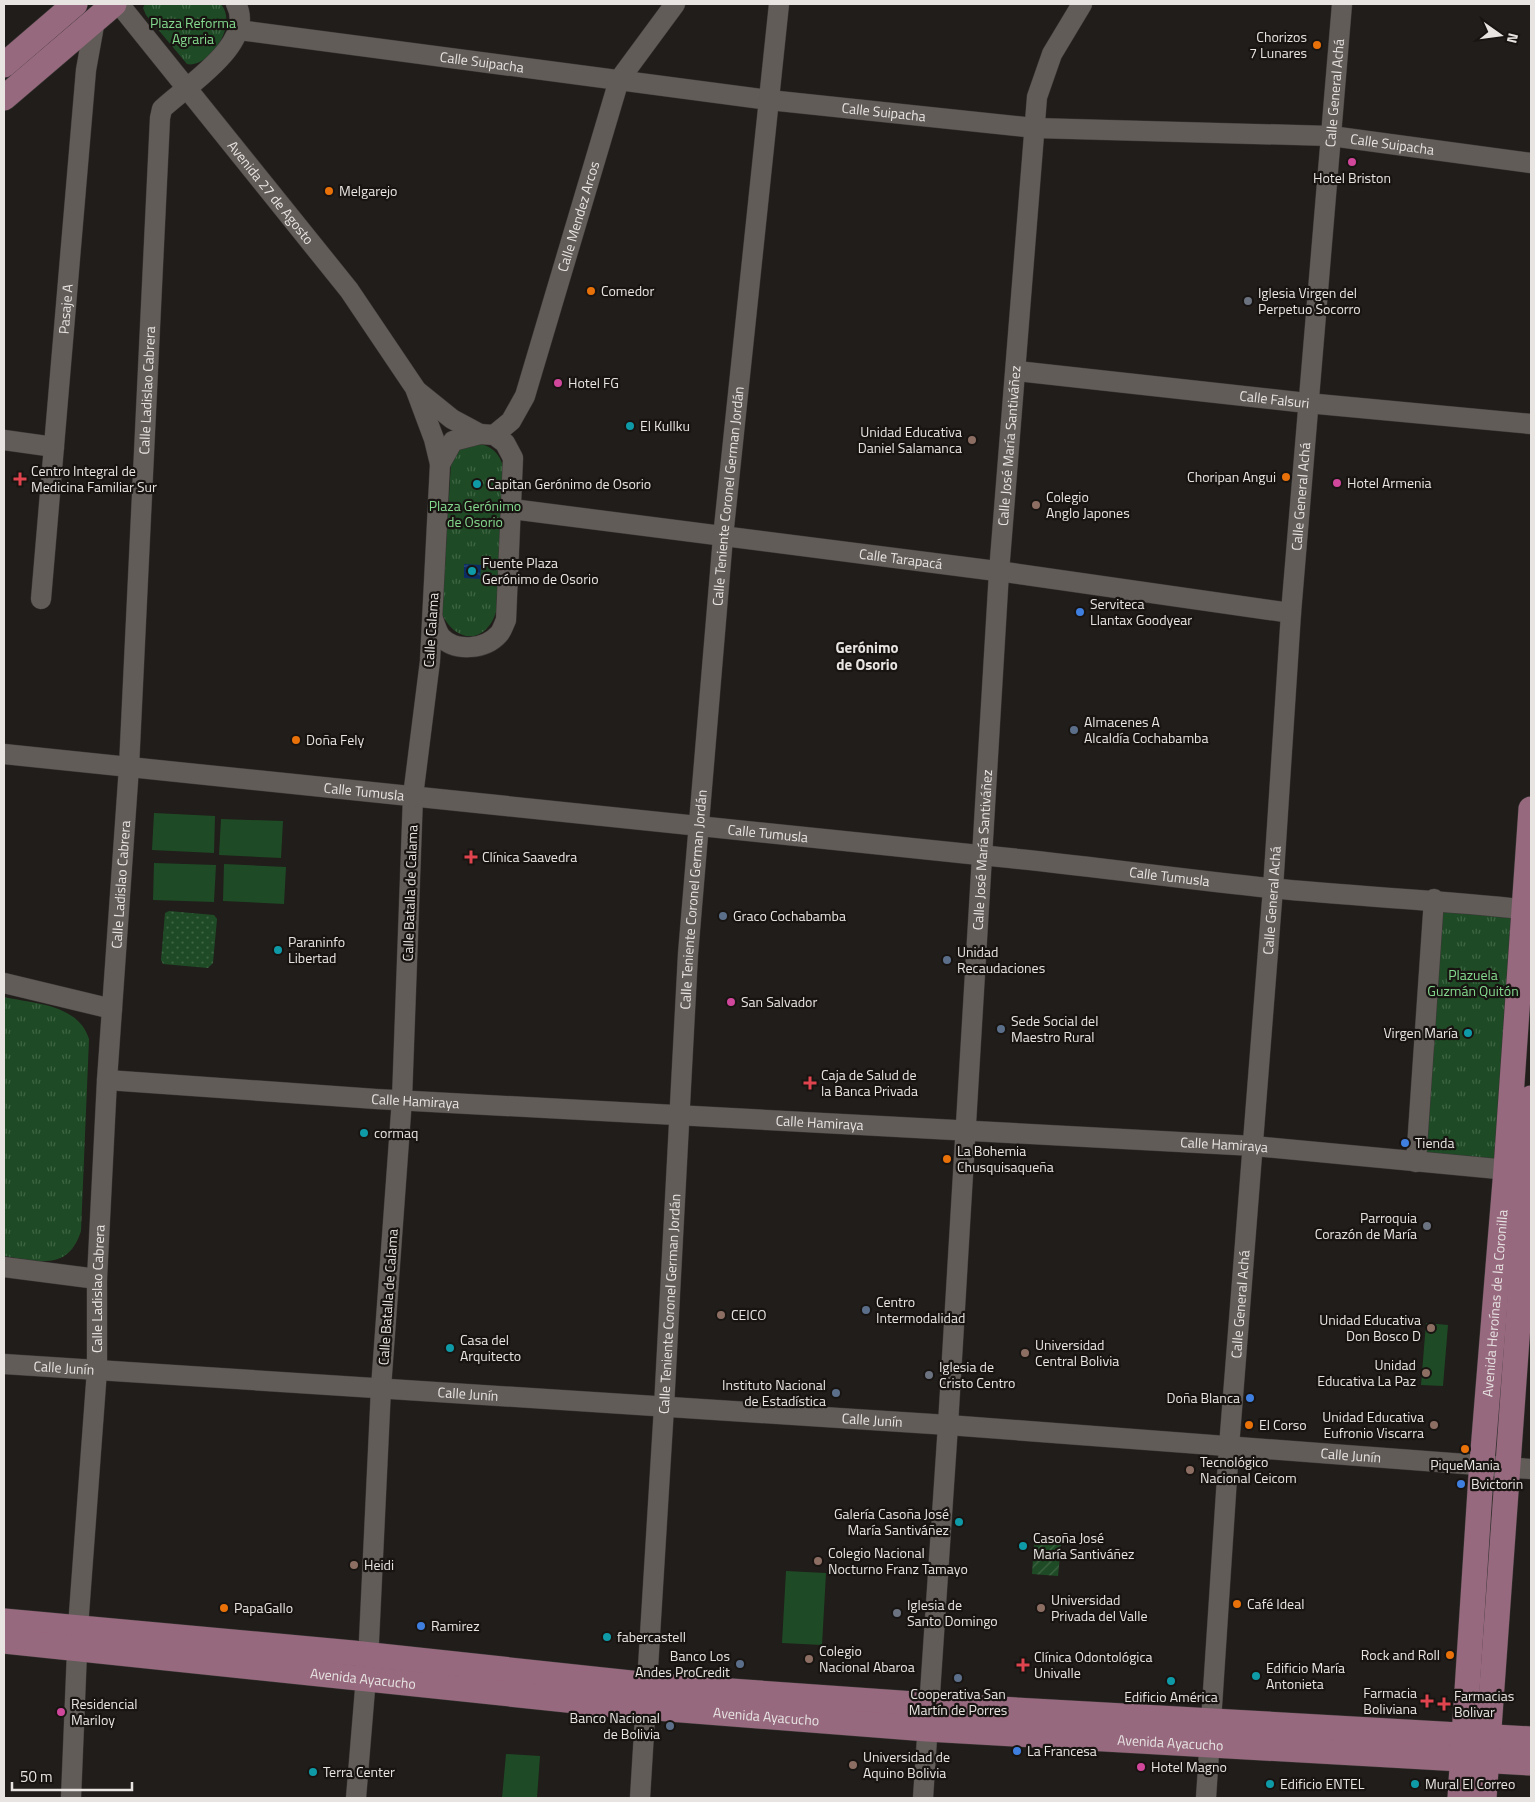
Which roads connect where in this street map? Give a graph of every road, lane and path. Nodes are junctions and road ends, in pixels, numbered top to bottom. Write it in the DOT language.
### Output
graph roads {
  1 [pos="75,4"];
  2 [pos="114,4"];
  3 [pos="119,4"];
  4 [pos="236,4"];
  5 [pos="675,4"];
  6 [pos="779,4"];
  7 [pos="1082,4"];
  8 [pos="1342,4"];
  9 [pos="94,20"];
  10 [pos="239,30"];
  11 [pos="4,65"];
  12 [pos="619,80"];
  13 [pos="188,89"];
  14 [pos="4,98"];
  15 [pos="769,100"];
  16 [pos="1035,128"];
  17 [pos="1331,136"];
  18 [pos="1531,163"];
  19 [pos="1017,371"];
  20 [pos="415,388"];
  21 [pos="1307,403"];
  22 [pos="1531,424"];
  23 [pos="487,435"];
  24 [pos="4,440"];
  25 [pos="54,447"];
  26 [pos="440,464"];
  27 [pos="512,509"];
  28 [pos="724,537"];
  29 [pos="999,572"];
  30 [pos="41,599"];
  31 [pos="1291,613"];
  32 [pos="433,618"];
  33 [pos="4,754"];
  34 [pos="129,767"];
  35 [pos="413,796"];
  36 [pos="1531,809"];
  37 [pos="700,828"];
  38 [pos="982,855"];
  39 [pos="1273,888"];
  40 [pos="1434,900"];
  41 [pos="1528,909"];
  42 [pos="4,983"];
  43 [pos="112,1009"];
  44 [pos="107,1080"];
  45 [pos="1531,1098"];
  46 [pos="402,1099"];
  47 [pos="680,1116"];
  48 [pos="966,1131"];
  49 [pos="1254,1146"];
  50 [pos="1416,1162"];
  51 [pos="1522,1171"];
  52 [pos="4,1267"];
  53 [pos="97,1279"];
  54 [pos="4,1364"];
  55 [pos="97,1370"];
  56 [pos="381,1388"];
  57 [pos="664,1407"];
  58 [pos="948,1425"];
  59 [pos="1229,1446"];
  60 [pos="1482,1464"];
  61 [pos="1520,1468"];
  62 [pos="4,1621"];
  63 [pos="77,1638"];
  64 [pos="4,1641"];
  65 [pos="366,1666"];
  66 [pos="646,1696"];
  67 [pos="928,1717"];
  68 [pos="1210,1720"];
  69 [pos="1531,1739"];
  70 [pos="1209,1745"];
  71 [pos="1475,1748"];
  72 [pos="1531,1763"];
  73 [pos="71,1798"];
  74 [pos="356,1798"];
  75 [pos="640,1798"];
  76 [pos="923,1798"];
  77 [pos="1206,1798"];
  78 [pos="1460,1798"];
  79 [pos="1484,1798"];
  1 -- 11 [label="main road"];
  2 -- 9 [label="main road"];
  3 -- 13 [label="street, Avenida 27 de Agosto"];
  4 -- 10 [label="street"];
  5 -- 12 [label="street, Calle Mendez Arcos"];
  6 -- 15 [label="street, Calle Teniente Coronel German Jordán"];
  7 -- 16 [label="street, Calle José María Santiváñez"];
  8 -- 17 [label="street, Calle General Achá"];
  9 -- 14 [label="main road"];
  9 -- 25 [label="street, Pasaje A"];
  10 -- 12 [label="street, Calle Suipacha"];
  10 -- 13 [label="street, Calle Ladislao Cabrera"];
  12 -- 15 [label="street, Calle Suipacha"];
  12 -- 23 [label="street, Calle Mendez Arcos"];
  13 -- 20 [label="street, Avenida 27 de Agosto"];
  13 -- 34 [label="street, Calle Ladislao Cabrera"];
  15 -- 16 [label="street, Calle Suipacha"];
  15 -- 28 [label="street, Calle Teniente Coronel German Jordán"];
  16 -- 17 [label="street, Calle Suipacha"];
  16 -- 19 [label="street, Calle José María Santiváñez"];
  17 -- 18 [label="street, Calle Suipacha"];
  17 -- 21 [label="street, Calle General Achá"];
  19 -- 21 [label="street, Calle Falsuri"];
  19 -- 29 [label="street, Calle José María Santiváñez"];
  20 -- 23 [label="street, Avenida 27 de Agosto"];
  20 -- 26 [label="street, Avenida 27 de Agosto"];
  21 -- 22 [label="street, Calle Falsuri"];
  21 -- 31 [label="street, Calle General Achá"];
  23 -- 26 [label="street, Calle Mendez Arcos"];
  23 -- 27 [label="street"];
  24 -- 25 [label="street"];
  25 -- 30 [label="street, Pasaje A"];
  26 -- 32 [label="street, Calle Calama"];
  27 -- 28 [label="street, Calle Tarapacá"];
  27 -- 32 [label="street"];
  28 -- 29 [label="street, Calle Tarapacá"];
  28 -- 37 [label="street, Calle Teniente Coronel German Jordán"];
  29 -- 31 [label="street, Calle Tarapacá"];
  29 -- 38 [label="street, Calle José María Santiváñez"];
  31 -- 39 [label="street, Calle General Achá"];
  32 -- 35 [label="street, Calle Calama"];
  33 -- 34 [label="street, Calle Tumusla"];
  34 -- 35 [label="street, Calle Tumusla"];
  34 -- 43 [label="street, Calle Ladislao Cabrera"];
  35 -- 37 [label="street, Calle Tumusla"];
  35 -- 46 [label="street, Calle Batalla de Calama"];
  36 -- 41 [label="main road, Avenida Heroínas de la Coronilla"];
  37 -- 38 [label="street, Calle Tumusla"];
  37 -- 47 [label="street, Calle Teniente Coronel German Jordán"];
  38 -- 39 [label="street, Calle Tumusla"];
  38 -- 48 [label="street, Calle José María Santiváñez"];
  39 -- 40 [label="street, Calle Tumusla"];
  39 -- 49 [label="street, Calle General Achá"];
  40 -- 41 [label="street, Calle Tumusla"];
  40 -- 50 [label="street"];
  41 -- 51 [label="main road, Avenida Heroínas de la Coronilla"];
  42 -- 43 [label="street"];
  43 -- 44 [label="street, Calle Ladislao Cabrera"];
  44 -- 46 [label="street, Calle Hamiraya"];
  44 -- 53 [label="street, Calle Ladislao Cabrera"];
  45 -- 51 [label="main road, Avenida Heroínas de la Coronilla"];
  46 -- 47 [label="street, Calle Hamiraya"];
  46 -- 56 [label="street, Calle Batalla de Calama"];
  47 -- 48 [label="street, Calle Hamiraya"];
  47 -- 57 [label="street, Calle Teniente Coronel German Jordán"];
  48 -- 49 [label="street, Calle Hamiraya"];
  48 -- 58 [label="street, Calle José María Santiváñez"];
  49 -- 50 [label="street, Calle Hamiraya"];
  49 -- 59 [label="street, Calle General Achá"];
  50 -- 51 [label="street, Calle Hamiraya"];
  51 -- 60 [label="main road, Avenida Heroínas de la Coronilla"];
  51 -- 61 [label="main road, Avenida Heroínas de la Coronilla"];
  52 -- 53 [label="street"];
  53 -- 55 [label="street, Calle Ladislao Cabrera"];
  54 -- 55 [label="street, Calle Junín"];
  55 -- 56 [label="street, Calle Junín"];
  55 -- 63 [label="street, Calle Ladislao Cabrera"];
  56 -- 57 [label="street, Calle Junín"];
  56 -- 65 [label="street, Calle Batalla de Calama"];
  57 -- 58 [label="street, Calle Junín"];
  57 -- 66 [label="street, Calle Teniente Coronel German Jordán"];
  58 -- 59 [label="street, Calle Junín"];
  58 -- 67 [label="street, Calle José María Santiváñez"];
  59 -- 60 [label="street, Calle Junín"];
  59 -- 68 [label="street, Calle General Achá"];
  60 -- 61 [label="street, Calle Junín"];
  60 -- 71 [label="main road, Avenida Heroínas de la Coronilla"];
  61 -- 71 [label="main road, Avenida Heroínas de la Coronilla"];
  62 -- 63 [label="main road, Avenida Ayacucho"];
  63 -- 64 [label="main road, Avenida Ayacucho"];
  63 -- 65 [label="main road, Avenida Ayacucho"];
  63 -- 73 [label="street, Calle Ladislao Cabrera"];
  65 -- 66 [label="main road, Avenida Ayacucho"];
  65 -- 74 [label="street, Calle Batalla de Calama"];
  66 -- 67 [label="main road, Avenida Ayacucho"];
  66 -- 75 [label="street, Calle Teniente Coronel German Jordán"];
  67 -- 68 [label="main road, Avenida Ayacucho"];
  67 -- 70 [label="main road, Avenida Ayacucho"];
  67 -- 76 [label="street, Calle José María Santiváñez"];
  68 -- 70 [label="street, Calle General Achá"];
  68 -- 71 [label="main road, Avenida Ayacucho"];
  69 -- 71 [label="main road, Avenida Ayacucho"];
  70 -- 71 [label="main road, Avenida Ayacucho"];
  70 -- 77 [label="street, Calle General Achá"];
  71 -- 72 [label="main road, Avenida Ayacucho"];
  71 -- 78 [label="main road, Avenida Heroínas de la Coronilla"];
  71 -- 79 [label="main road, Avenida Heroínas de la Coronilla"];
}
